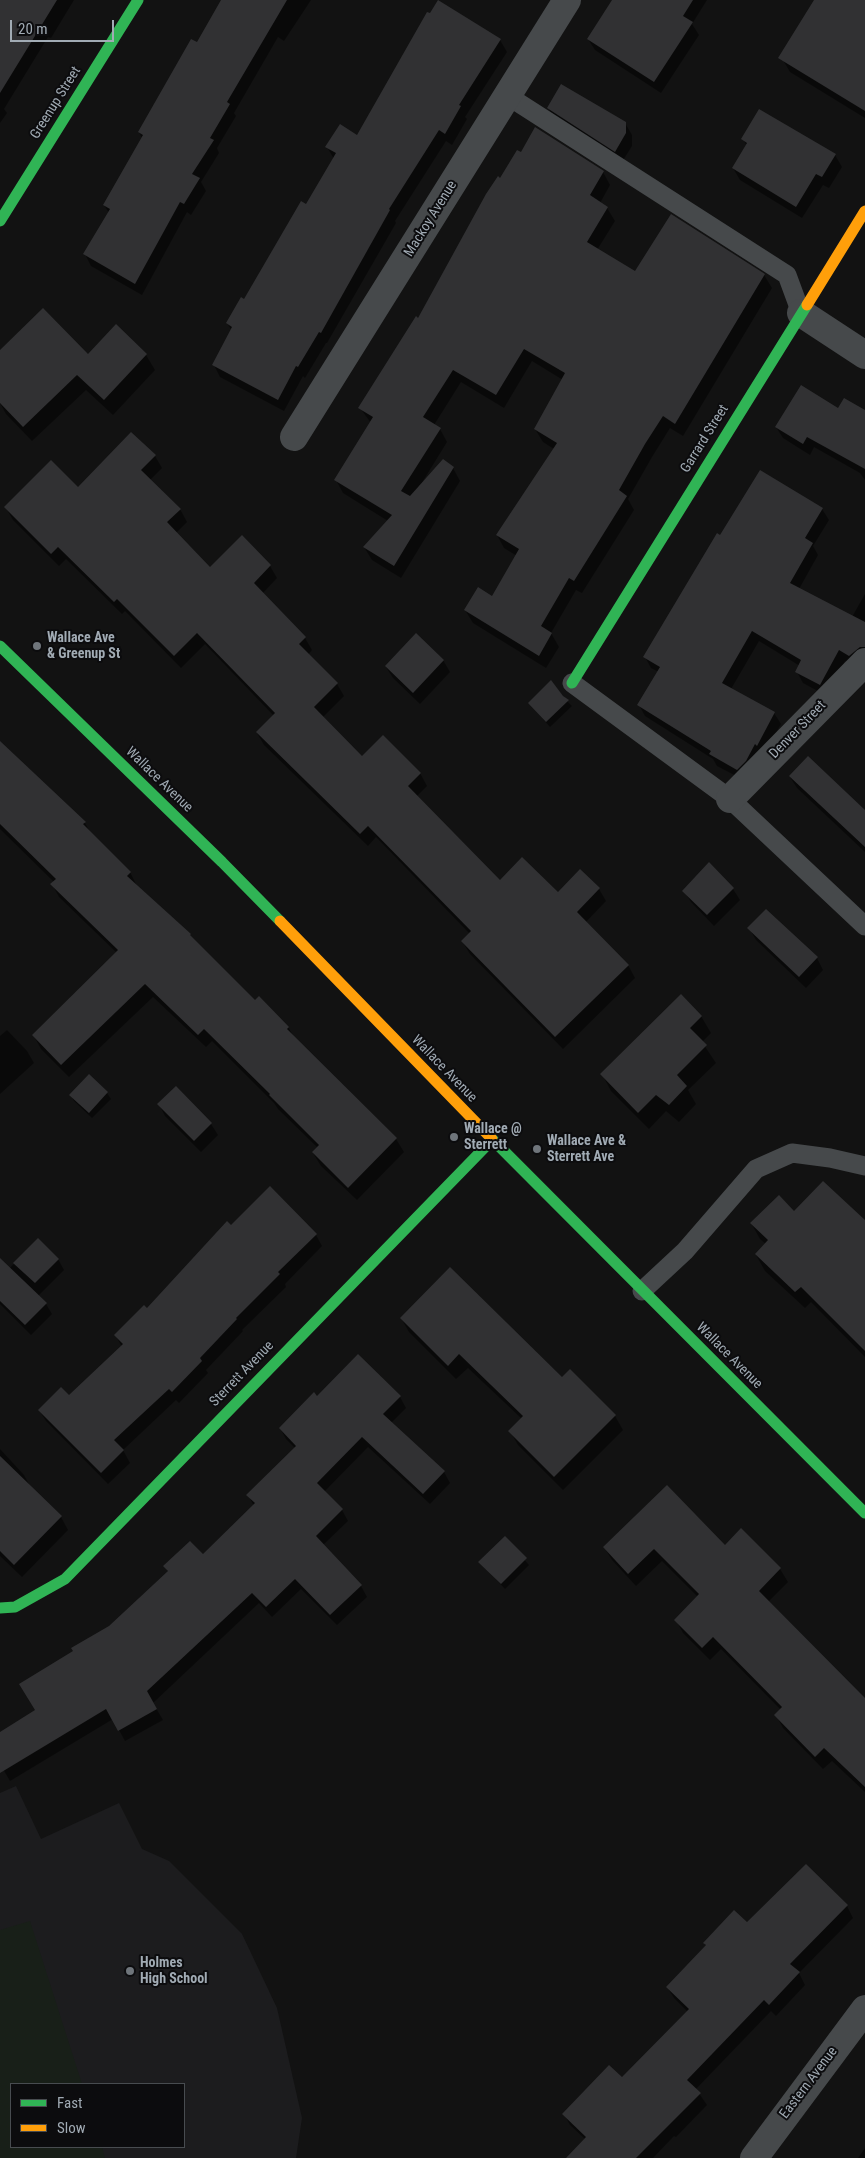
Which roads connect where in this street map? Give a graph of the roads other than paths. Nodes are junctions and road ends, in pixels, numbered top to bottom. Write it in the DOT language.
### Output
graph roads {
  1 [pos="138,0"];
  2 [pos="567,0"];
  3 [pos="508,96"];
  4 [pos="865,211"];
  5 [pos="0,221"];
  6 [pos="801,313"];
  7 [pos="865,355"];
  8 [pos="294,436"];
  9 [pos="0,646"];
  10 [pos="865,662"];
  11 [pos="572,684"];
  12 [pos="730,799"];
  13 [pos="865,926"];
  14 [pos="492,1140"];
  15 [pos="865,1166"];
  16 [pos="642,1291"];
  17 [pos="865,1513"];
  18 [pos="0,1608"];
  19 [pos="865,2009"];
  20 [pos="754,2158"];
  1 -- 5 [label="street, Greenup Street"];
  2 -- 3 [label="street, Mackoy Avenue"];
  3 -- 6 [label="lane"];
  3 -- 8 [label="street, Mackoy Avenue"];
  4 -- 6 [label="street, Garrard Street"];
  6 -- 7 [label="street"];
  6 -- 11 [label="street, Garrard Street"];
  9 -- 14 [label="street, Wallace Avenue"];
  10 -- 12 [label="street, Denver Street"];
  11 -- 12 [label="lane"];
  12 -- 13 [label="lane"];
  14 -- 16 [label="street, Wallace Avenue"];
  14 -- 18 [label="street, Sterrett Avenue"];
  15 -- 16 [label="lane"];
  16 -- 17 [label="street, Wallace Avenue"];
  19 -- 20 [label="street, Eastern Avenue"];
}
